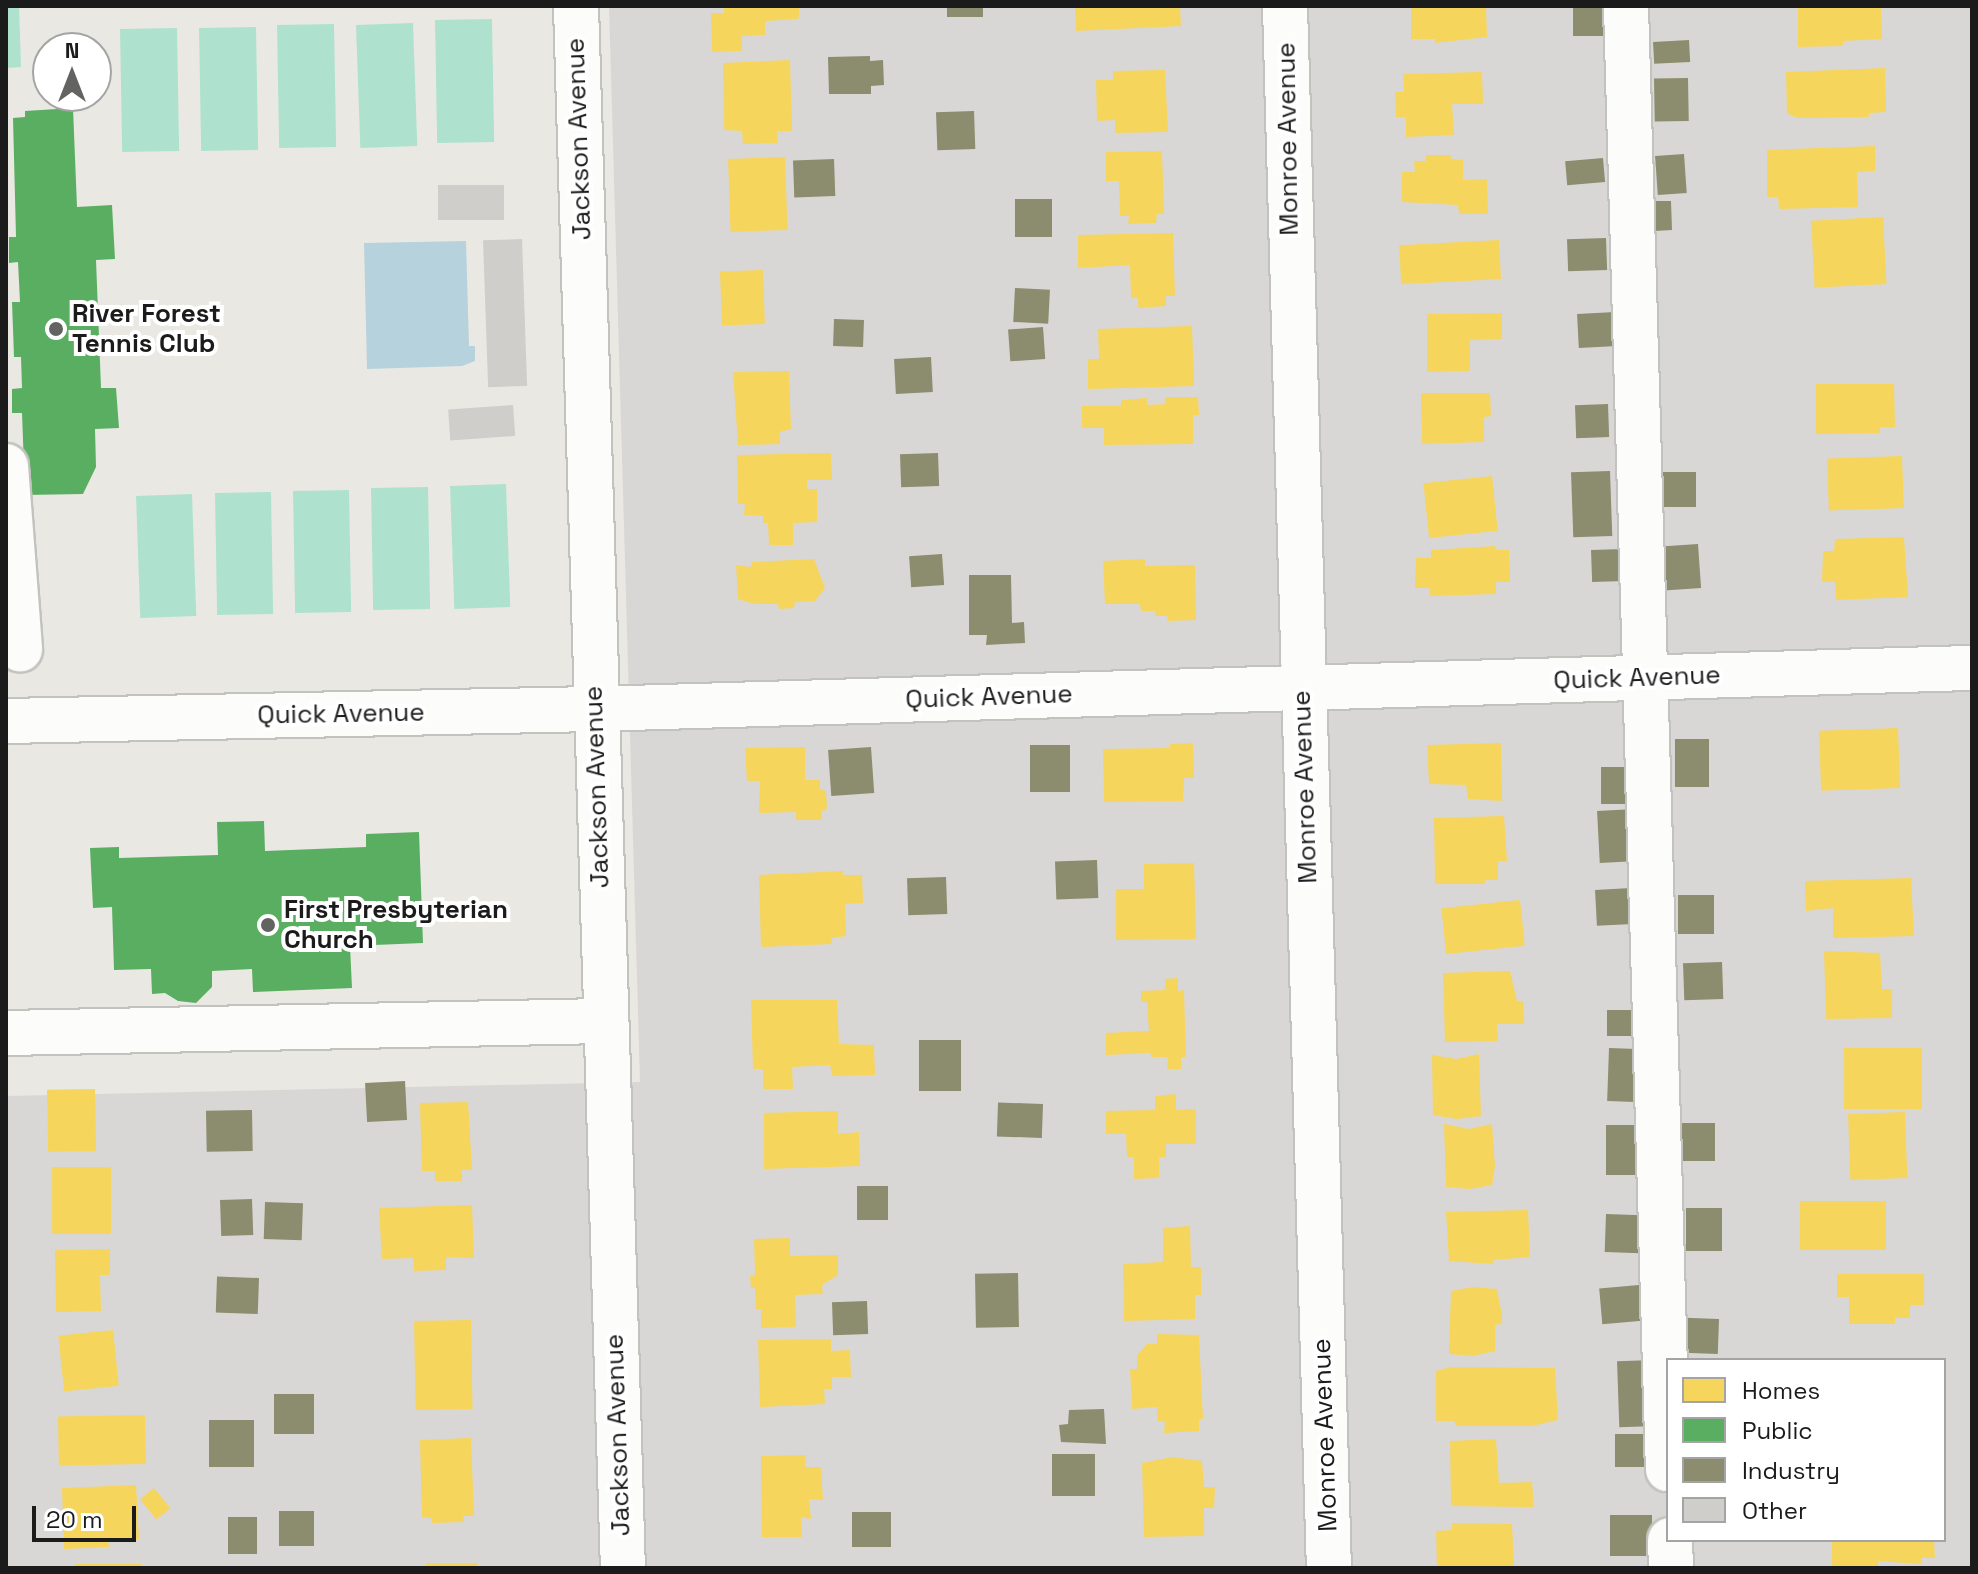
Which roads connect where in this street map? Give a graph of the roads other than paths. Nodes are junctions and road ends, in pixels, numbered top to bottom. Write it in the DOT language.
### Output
graph roads {
  1 [pos="576,6"];
  2 [pos="1285,6"];
  3 [pos="1626,6"];
  4 [pos="6,466"];
  5 [pos="20,649"];
  6 [pos="1972,668"];
  7 [pos="1645,677"];
  8 [pos="1302,688"];
  9 [pos="595,709"];
  10 [pos="6,721"];
  11 [pos="604,1021"];
  12 [pos="6,1033"];
  13 [pos="1666,1400"];
  14 [pos="1670,1542"];
  15 [pos="623,1568"];
  16 [pos="1329,1568"];
  17 [pos="1671,1568"];
  1 -- 9 [label="street, Jackson Avenue"];
  2 -- 8 [label="street, Monroe Avenue"];
  3 -- 7 [label="street"];
  4 -- 5 [label="street"];
  6 -- 7 [label="street, Quick Avenue"];
  7 -- 8 [label="street, Quick Avenue"];
  7 -- 13 [label="street"];
  8 -- 9 [label="street, Quick Avenue"];
  8 -- 16 [label="street, Monroe Avenue"];
  9 -- 10 [label="street, Quick Avenue"];
  9 -- 11 [label="street, Jackson Avenue"];
  11 -- 12 [label="street"];
  11 -- 15 [label="street, Jackson Avenue"];
  14 -- 17 [label="street"];
}
